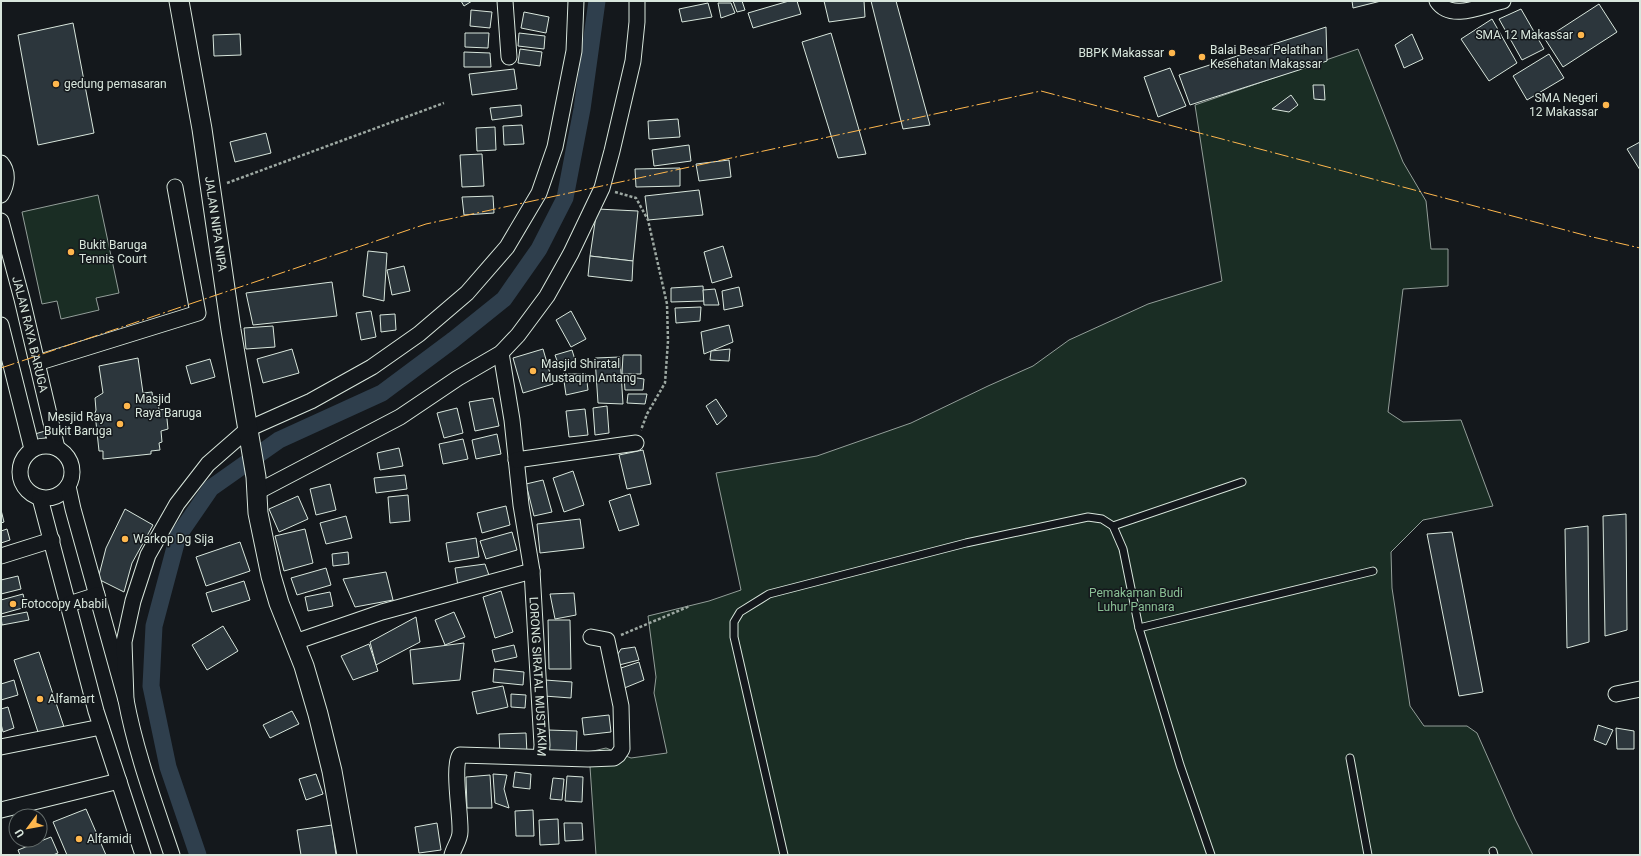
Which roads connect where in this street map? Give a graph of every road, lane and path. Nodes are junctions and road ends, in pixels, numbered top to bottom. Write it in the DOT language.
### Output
graph roads {
  1 [pos="179,1"];
  2 [pos="505,1"];
  3 [pos="576,1"];
  4 [pos="637,1"];
  5 [pos="1437,1"];
  6 [pos="1503,1"];
  7 [pos="509,57"];
  8 [pos="444,103"];
  9 [pos="1,163"];
  10 [pos="175,187"];
  11 [pos="212,188"];
  12 [pos="602,188"];
  13 [pos="1,195"];
  14 [pos="1,221"];
  15 [pos="2,333"];
  16 [pos="500,353"];
  17 [pos="37,363"];
  18 [pos="248,429"];
  19 [pos="636,443"];
  20 [pos="57,448"];
  21 [pos="32,450"];
  22 [pos="516,460"];
  23 [pos="1242,482"];
  24 [pos="257,484"];
  25 [pos="68,486"];
  26 [pos="40,498"];
  27 [pos="1113,526"];
  28 [pos="52,540"];
  29 [pos="1,556"];
  30 [pos="532,571"];
  31 [pos="1373,571"];
  32 [pos="97,595"];
  33 [pos="69,604"];
  34 [pos="690,606"];
  35 [pos="1139,628"];
  36 [pos="591,637"];
  37 [pos="607,640"];
  38 [pos="295,642"];
  39 [pos="1640,689"];
  40 [pos="1616,694"];
  41 [pos="126,700"];
  42 [pos="101,727"];
  43 [pos="1,747"];
  44 [pos="541,757"];
  45 [pos="1350,758"];
  46 [pos="119,781"];
  47 [pos="1,810"];
  48 [pos="143,855"];
  49 [pos="172,855"];
  50 [pos="347,855"];
  51 [pos="452,855"];
  52 [pos="784,855"];
  53 [pos="1211,855"];
  54 [pos="1368,855"];
  1 -- 11 [label="street, JALAN NIPA NIPA"];
  2 -- 7 [label="street"];
  3 -- 18 [label="street"];
  4 -- 12 [label="street"];
  5 -- 6 [label="street"];
  8 -- 11 [label="path"];
  9 -- 13 [label="street"];
  10 -- 17 [label="street"];
  11 -- 18 [label="street, JALAN NIPA NIPA"];
  12 -- 16 [label="street"];
  12 -- 19 [label="path"];
  14 -- 17 [label="street, JALAN RAYA BARUGA"];
  15 -- 21 [label="street"];
  16 -- 22 [label="street, LORONG SIRATAL MUSTAKIM"];
  16 -- 24 [label="street"];
  17 -- 20 [label="street, JALAN RAYA BARUGA"];
  18 -- 24 [label="street, JALAN NIPA NIPA"];
  18 -- 41 [label="street"];
  19 -- 22 [label="street"];
  20 -- 21 [label="street"];
  20 -- 25 [label="street"];
  21 -- 26 [label="street"];
  22 -- 30 [label="street, LORONG SIRATAL MUSTAKIM"];
  23 -- 27 [label="lane"];
  24 -- 38 [label="street, JALAN NIPA NIPA"];
  25 -- 26 [label="street"];
  25 -- 32 [label="street"];
  26 -- 28 [label="street"];
  27 -- 35 [label="lane"];
  27 -- 52 [label="lane"];
  28 -- 29 [label="street"];
  28 -- 33 [label="street"];
  30 -- 38 [label="street"];
  30 -- 44 [label="street, LORONG SIRATAL MUSTAKIM"];
  31 -- 35 [label="lane"];
  32 -- 33 [label="street"];
  32 -- 41 [label="street"];
  33 -- 42 [label="street"];
  34 -- 37 [label="path"];
  35 -- 53 [label="lane"];
  36 -- 37 [label="street"];
  37 -- 44 [label="street"];
  38 -- 50 [label="street, JALAN NIPA NIPA"];
  39 -- 40 [label="street"];
  41 -- 49 [label="street"];
  42 -- 43 [label="street"];
  42 -- 46 [label="street"];
  44 -- 51 [label="street, LORONG SIRATAL MUSTAKIM"];
  45 -- 54 [label="lane"];
  46 -- 47 [label="street"];
  46 -- 48 [label="street"];
}
